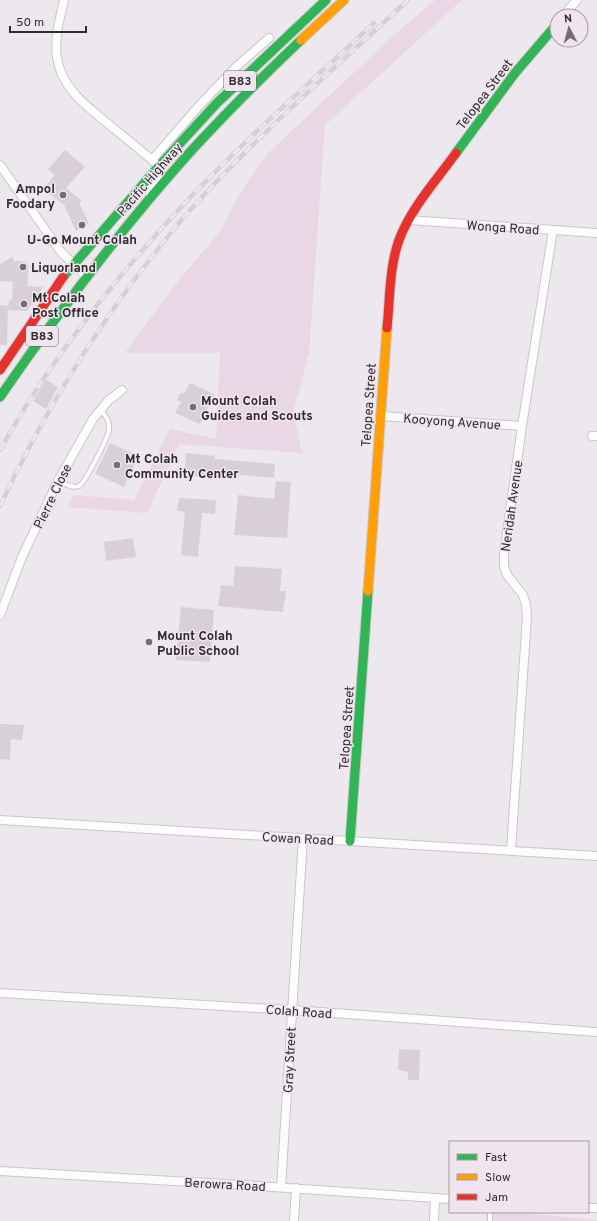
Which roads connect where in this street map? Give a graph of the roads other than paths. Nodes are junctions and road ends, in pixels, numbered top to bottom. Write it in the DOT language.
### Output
graph roads {
  1 [pos="64,0"];
  2 [pos="326,0"];
  3 [pos="344,0"];
  4 [pos="577,0"];
  5 [pos="570,8"];
  6 [pos="549,33"];
  7 [pos="269,38"];
  8 [pos="190,152"];
  9 [pos="152,160"];
  10 [pos="0,165"];
  11 [pos="159,166"];
  12 [pos="148,200"];
  13 [pos="409,220"];
  14 [pos="553,230"];
  15 [pos="597,233"];
  16 [pos="73,265"];
  17 [pos="86,276"];
  18 [pos="0,370"];
  19 [pos="122,390"];
  20 [pos="0,397"];
  21 [pos="100,409"];
  22 [pos="381,416"];
  23 [pos="522,426"];
  24 [pos="58,481"];
  25 [pos="0,615"];
  26 [pos="0,820"];
  27 [pos="303,838"];
  28 [pos="350,841"];
  29 [pos="511,850"];
  30 [pos="597,856"];
  31 [pos="0,993"];
  32 [pos="292,1010"];
  33 [pos="597,1032"];
  34 [pos="0,1171"];
  35 [pos="281,1187"];
  36 [pos="296,1188"];
  37 [pos="435,1198"];
  38 [pos="449,1199"];
  39 [pos="294,1221"];
  40 [pos="434,1221"];
  1 -- 9 [label="street"];
  2 -- 11 [label="main road, Pacific Highway / B83"];
  3 -- 8 [label="main road, Pacific Highway / B83"];
  4 -- 5 [label="street"];
  6 -- 13 [label="main road, Telopea Street"];
  7 -- 9 [label="street"];
  8 -- 11 [label="street"];
  8 -- 12 [label="main road, Pacific Highway / B83"];
  9 -- 11 [label="street"];
  10 -- 16 [label="street"];
  11 -- 12 [label="street"];
  11 -- 16 [label="main road, Pacific Highway / B83"];
  12 -- 17 [label="main road, Pacific Highway / B83"];
  13 -- 14 [label="street, Wonga Road"];
  13 -- 22 [label="main road, Telopea Street"];
  14 -- 15 [label="street, Wonga Road"];
  14 -- 23 [label="street, Neridah Avenue"];
  16 -- 17 [label="street"];
  16 -- 18 [label="main road, Pacific Highway / B83"];
  17 -- 20 [label="main road, Pacific Highway / B83"];
  19 -- 21 [label="street, Pierre Close"];
  21 -- 24 [label="street, Pierre Close"];
  21 -- 24 [label="lane"];
  22 -- 23 [label="street, Kooyong Avenue"];
  22 -- 28 [label="main road, Telopea Street"];
  23 -- 29 [label="street, Neridah Avenue"];
  24 -- 25 [label="street, Pierre Close"];
  26 -- 27 [label="street, Cowan Road"];
  27 -- 28 [label="street, Cowan Road"];
  27 -- 32 [label="street, Gray Street"];
  28 -- 29 [label="street, Cowan Road"];
  29 -- 30 [label="street, Cowan Road"];
  31 -- 32 [label="street, Colah Road"];
  32 -- 33 [label="street, Colah Road"];
  32 -- 35 [label="street, Gray Street"];
  34 -- 35 [label="street, Berowra Road"];
  35 -- 36 [label="street, Berowra Road"];
  36 -- 37 [label="street, Berowra Road"];
  36 -- 39 [label="street"];
  37 -- 38 [label="street, Berowra Road"];
  37 -- 40 [label="street"];
}
